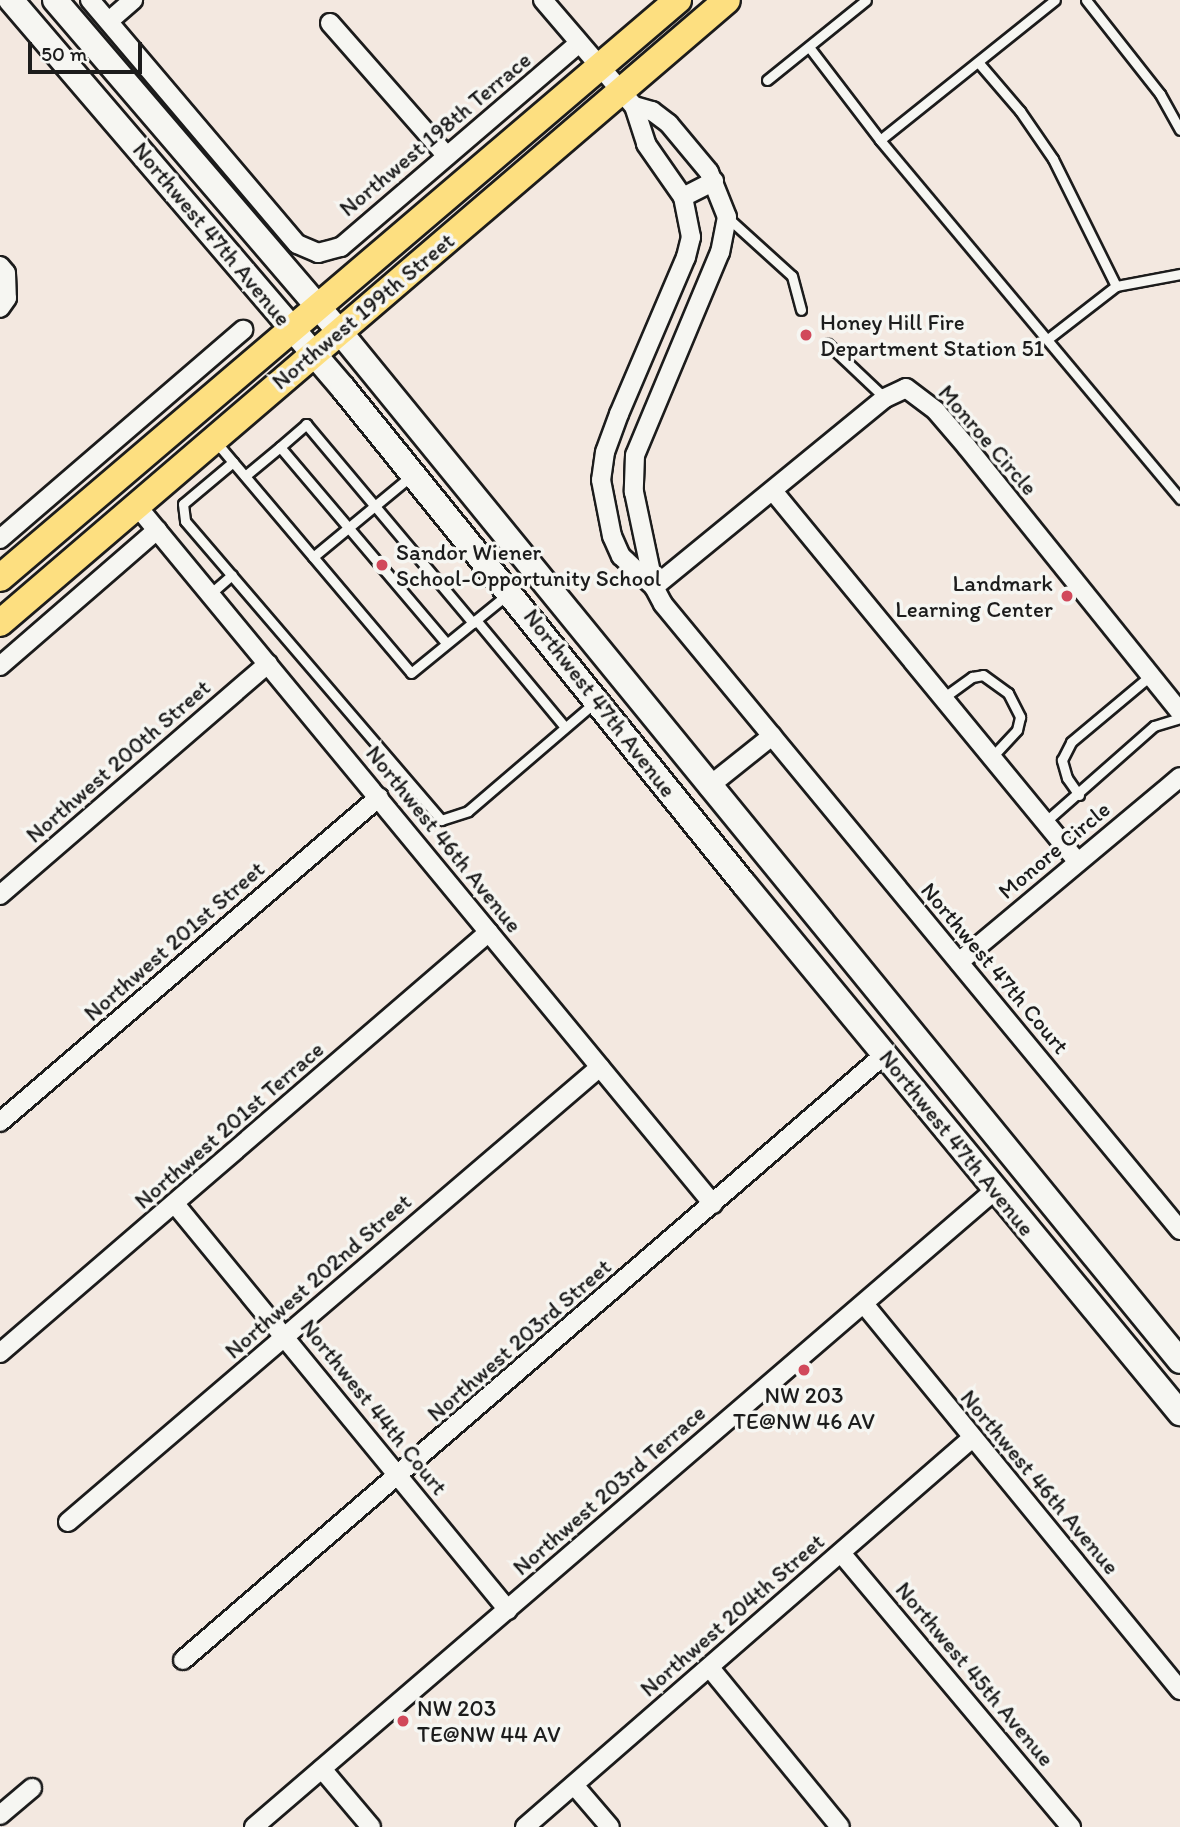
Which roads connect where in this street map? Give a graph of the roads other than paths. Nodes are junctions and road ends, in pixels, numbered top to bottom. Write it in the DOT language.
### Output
graph roads {
  1 [pos="11,0"];
  2 [pos="55,0"];
  3 [pos="90,0"];
  4 [pos="133,0"];
  5 [pos="543,0"];
  6 [pos="678,0"];
  7 [pos="727,0"];
  8 [pos="866,0"];
  9 [pos="1055,0"];
  10 [pos="1086,0"];
  11 [pos="108,21"];
  12 [pos="330,23"];
  13 [pos="579,43"];
  14 [pos="809,47"];
  15 [pos="978,62"];
  16 [pos="600,67"];
  17 [pos="767,79"];
  18 [pos="627,99"];
  19 [pos="1180,130"];
  20 [pos="880,140"];
  21 [pos="447,156"];
  22 [pos="713,181"];
  23 [pos="683,197"];
  24 [pos="727,217"];
  25 [pos="0,266"];
  26 [pos="1180,274"];
  27 [pos="1116,286"];
  28 [pos="4,303"];
  29 [pos="317,306"];
  30 [pos="802,310"];
  31 [pos="291,328"];
  32 [pos="243,330"];
  33 [pos="340,332"];
  34 [pos="1049,338"];
  35 [pos="828,344"];
  36 [pos="313,354"];
  37 [pos="885,398"];
  38 [pos="619,414"];
  39 [pos="648,424"];
  40 [pos="213,438"];
  41 [pos="280,447"];
  42 [pos="233,462"];
  43 [pos="414,473"];
  44 [pos="245,476"];
  45 [pos="773,491"];
  46 [pos="1180,499"];
  47 [pos="375,505"];
  48 [pos="137,506"];
  49 [pos="348,528"];
  50 [pos="158,530"];
  51 [pos="0,539"];
  52 [pos="313,557"];
  53 [pos="232,575"];
  54 [pos="0,578"];
  55 [pos="654,587"];
  56 [pos="511,591"];
  57 [pos="210,594"];
  58 [pos="475,621"];
  59 [pos="0,623"];
  60 [pos="446,643"];
  61 [pos="268,664"];
  62 [pos="0,666"];
  63 [pos="1151,675"];
  64 [pos="943,698"];
  65 [pos="597,700"];
  66 [pos="1180,712"];
  67 [pos="652,715"];
  68 [pos="1180,718"];
  69 [pos="564,726"];
  70 [pos="772,736"];
  71 [pos="992,757"];
  72 [pos="1180,777"];
  73 [pos="708,787"];
  74 [pos="1079,795"];
  75 [pos="379,797"];
  76 [pos="1045,822"];
  77 [pos="1077,862"];
  78 [pos="0,895"];
  79 [pos="489,932"];
  80 [pos="959,962"];
  81 [pos="893,1013"];
  82 [pos="884,1055"];
  83 [pos="600,1066"];
  84 [pos="0,1122"];
  85 [pos="995,1190"];
  86 [pos="713,1203"];
  87 [pos="175,1204"];
  88 [pos="1054,1208"];
  89 [pos="1177,1221"];
  90 [pos="863,1304"];
  91 [pos="284,1337"];
  92 [pos="0,1353"];
  93 [pos="1180,1361"];
  94 [pos="1180,1413"];
  95 [pos="971,1440"];
  96 [pos="400,1477"];
  97 [pos="68,1522"];
  98 [pos="841,1553"];
  99 [pos="508,1610"];
  100 [pos="183,1660"];
  101 [pos="710,1668"];
  102 [pos="1180,1690"];
  103 [pos="322,1769"];
  104 [pos="574,1785"];
  105 [pos="32,1788"];
  106 [pos="0,1815"];
  107 [pos="254,1827"];
  108 [pos="371,1827"];
  109 [pos="525,1827"];
  110 [pos="610,1827"];
  111 [pos="840,1827"];
  112 [pos="1070,1827"];
  1 -- 31 [label="main road, Northwest 47th Avenue"];
  2 -- 29 [label="main road, Northwest 47th Avenue"];
  3 -- 11 [label="street"];
  4 -- 11 [label="street"];
  5 -- 13 [label="street"];
  6 -- 16 [label="main road, Northwest 199th Street"];
  7 -- 18 [label="main road, Northwest 199th Street"];
  8 -- 14 [label="lane"];
  9 -- 15 [label="lane"];
  10 -- 19 [label="lane"];
  11 -- 21 [label="street, Northwest 198th Terrace"];
  12 -- 21 [label="street"];
  13 -- 16 [label="street"];
  13 -- 21 [label="street, Northwest 198th Terrace"];
  14 -- 17 [label="lane"];
  14 -- 20 [label="lane"];
  15 -- 20 [label="lane"];
  15 -- 27 [label="lane"];
  16 -- 18 [label="street"];
  16 -- 29 [label="main road, Northwest 199th Street"];
  18 -- 22 [label="street"];
  18 -- 23 [label="street"];
  18 -- 33 [label="main road, Northwest 199th Street"];
  20 -- 34 [label="lane"];
  22 -- 23 [label="street"];
  22 -- 24 [label="street"];
  23 -- 38 [label="street, Northwest 47th Court"];
  24 -- 30 [label="lane"];
  24 -- 39 [label="street"];
  25 -- 28 [label="street"];
  26 -- 27 [label="lane"];
  27 -- 34 [label="lane"];
  29 -- 31 [label="main road, Northwest 199th Street"];
  29 -- 33 [label="main road, Northwest 47th Avenue"];
  31 -- 36 [label="main road, Northwest 47th Avenue"];
  31 -- 54 [label="main road, Northwest 199th Street"];
  32 -- 51 [label="street"];
  33 -- 36 [label="main road, Northwest 199th Street"];
  33 -- 67 [label="main road, Northwest 47th Avenue"];
  34 -- 46 [label="lane"];
  35 -- 37 [label="lane"];
  36 -- 40 [label="main road, Northwest 199th Street"];
  36 -- 43 [label="main road, Northwest 47th Avenue"];
  37 -- 45 [label="street"];
  37 -- 63 [label="street, Monroe Circle"];
  38 -- 39 [label="street"];
  38 -- 55 [label="street, Northwest 47th Court"];
  39 -- 55 [label="street"];
  40 -- 42 [label="lane"];
  40 -- 48 [label="main road, Northwest 199th Street"];
  41 -- 44 [label="lane"];
  41 -- 47 [label="lane"];
  41 -- 49 [label="lane"];
  42 -- 44 [label="lane"];
  42 -- 53 [label="lane"];
  43 -- 47 [label="lane"];
  43 -- 56 [label="main road, Northwest 47th Avenue"];
  44 -- 52 [label="lane"];
  45 -- 55 [label="street"];
  45 -- 64 [label="street"];
  47 -- 49 [label="lane"];
  47 -- 58 [label="lane"];
  48 -- 50 [label="street, Northwest 46th Avenue"];
  48 -- 59 [label="main road, Northwest 199th Street"];
  49 -- 52 [label="lane"];
  49 -- 60 [label="lane"];
  50 -- 57 [label="street, Northwest 46th Avenue"];
  50 -- 62 [label="street"];
  52 -- 60 [label="lane"];
  53 -- 57 [label="lane"];
  53 -- 69 [label="lane"];
  55 -- 70 [label="street, Northwest 47th Court"];
  56 -- 58 [label="lane"];
  56 -- 65 [label="main road, Northwest 47th Avenue"];
  57 -- 61 [label="street, Northwest 46th Avenue"];
  58 -- 60 [label="lane"];
  58 -- 69 [label="lane"];
  61 -- 75 [label="street, Northwest 46th Avenue"];
  61 -- 78 [label="street, Northwest 200th Street"];
  63 -- 66 [label="street, Monroe Circle"];
  63 -- 74 [label="lane"];
  64 -- 71 [label="street"];
  64 -- 71 [label="lane"];
  65 -- 67 [label="main road"];
  65 -- 69 [label="lane"];
  65 -- 82 [label="main road, Northwest 47th Avenue"];
  67 -- 73 [label="main road, Northwest 47th Avenue"];
  68 -- 74 [label="lane"];
  70 -- 73 [label="street"];
  70 -- 80 [label="street, Northwest 47th Court"];
  71 -- 76 [label="street"];
  72 -- 77 [label="street, Monore Circle"];
  73 -- 81 [label="main road, Northwest 47th Avenue"];
  74 -- 76 [label="lane"];
  75 -- 79 [label="street, Northwest 46th Avenue"];
  75 -- 84 [label="street, Northwest 201st Street"];
  76 -- 77 [label="street"];
  77 -- 80 [label="street, Monore Circle"];
  79 -- 83 [label="street, Northwest 46th Avenue"];
  79 -- 87 [label="street, Northwest 201st Terrace"];
  80 -- 89 [label="street, Northwest 47th Court"];
  81 -- 82 [label="main road"];
  81 -- 88 [label="main road, Northwest 47th Avenue"];
  82 -- 85 [label="main road, Northwest 47th Avenue"];
  82 -- 86 [label="street, Northwest 203rd Street"];
  83 -- 86 [label="street, Northwest 46th Avenue"];
  83 -- 91 [label="street, Northwest 202nd Street"];
  85 -- 88 [label="main road"];
  85 -- 90 [label="street, Northwest 203rd Terrace"];
  85 -- 94 [label="main road, Northwest 47th Avenue"];
  86 -- 96 [label="street, Northwest 203rd Street"];
  87 -- 91 [label="street, Northwest 44th Court"];
  87 -- 92 [label="street, Northwest 201st Terrace"];
  88 -- 93 [label="main road, Northwest 47th Avenue"];
  90 -- 95 [label="street, Northwest 46th Avenue"];
  90 -- 99 [label="street, Northwest 203rd Terrace"];
  91 -- 96 [label="street, Northwest 44th Court"];
  91 -- 97 [label="street, Northwest 202nd Street"];
  95 -- 98 [label="street, Northwest 204th Street"];
  95 -- 102 [label="street, Northwest 46th Avenue"];
  96 -- 99 [label="street, Northwest 44th Court"];
  96 -- 100 [label="street, Northwest 203rd Street"];
  98 -- 101 [label="street, Northwest 204th Street"];
  98 -- 112 [label="street, Northwest 45th Avenue"];
  99 -- 103 [label="street, Northwest 203rd Terrace"];
  101 -- 104 [label="street, Northwest 204th Street"];
  101 -- 111 [label="street"];
  103 -- 107 [label="street, Northwest 203rd Terrace"];
  103 -- 108 [label="street"];
  104 -- 109 [label="street, Northwest 204th Street"];
  104 -- 110 [label="street"];
  105 -- 106 [label="street"];
}
